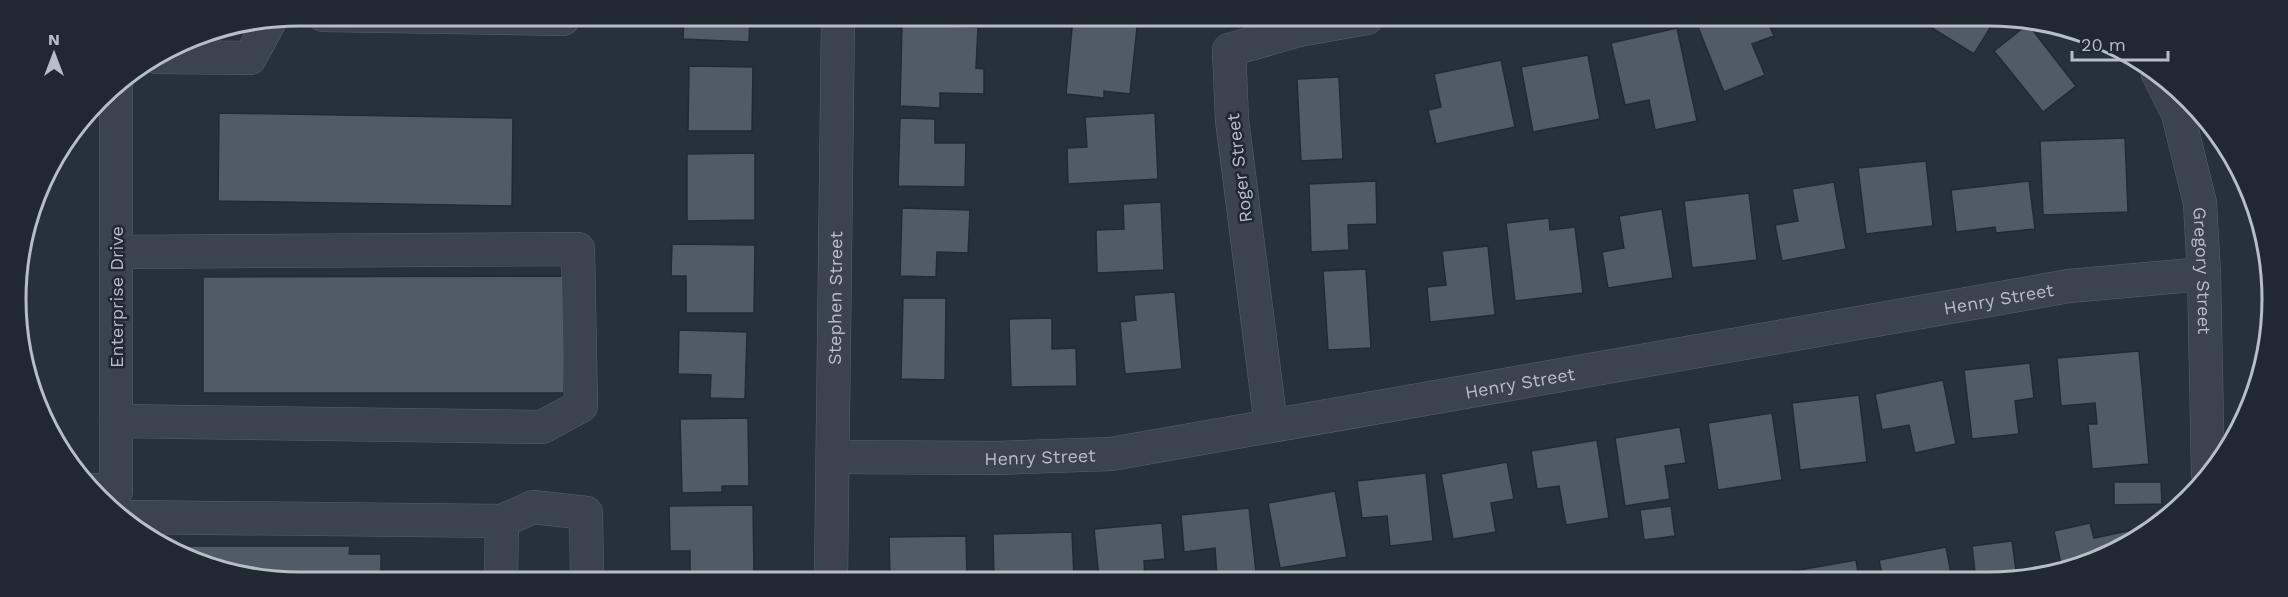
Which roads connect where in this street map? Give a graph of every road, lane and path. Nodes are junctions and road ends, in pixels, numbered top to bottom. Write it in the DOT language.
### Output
graph roads {
  1 [pos="838,26"];
  2 [pos="1322,26"];
  3 [pos="266,28"];
  4 [pos="172,57"];
  5 [pos="2166,90"];
  6 [pos="111,99"];
  7 [pos="116,252"];
  8 [pos="2204,274"];
  9 [pos="116,421"];
  10 [pos="1271,425"];
  11 [pos="833,457"];
  12 [pos="2208,462"];
  13 [pos="113,499"];
  14 [pos="115,501"];
  15 [pos="502,521"];
  16 [pos="501,572"];
  17 [pos="586,572"];
  18 [pos="831,572"];
  1 -- 11 [label="street, Stephen Street"];
  2 -- 10 [label="street, Roger Street"];
  3 -- 4 [label="street"];
  5 -- 8 [label="street, Gregory Street"];
  6 -- 7 [label="street, Enterprise Drive"];
  7 -- 9 [label="street, Enterprise Drive"];
  7 -- 9 [label="street"];
  8 -- 10 [label="street, Henry Street"];
  8 -- 12 [label="street, Gregory Street"];
  9 -- 13 [label="street, Enterprise Drive"];
  10 -- 11 [label="street, Henry Street"];
  11 -- 18 [label="street, Stephen Street"];
  14 -- 15 [label="street"];
  15 -- 16 [label="street"];
  15 -- 17 [label="street"];
}
